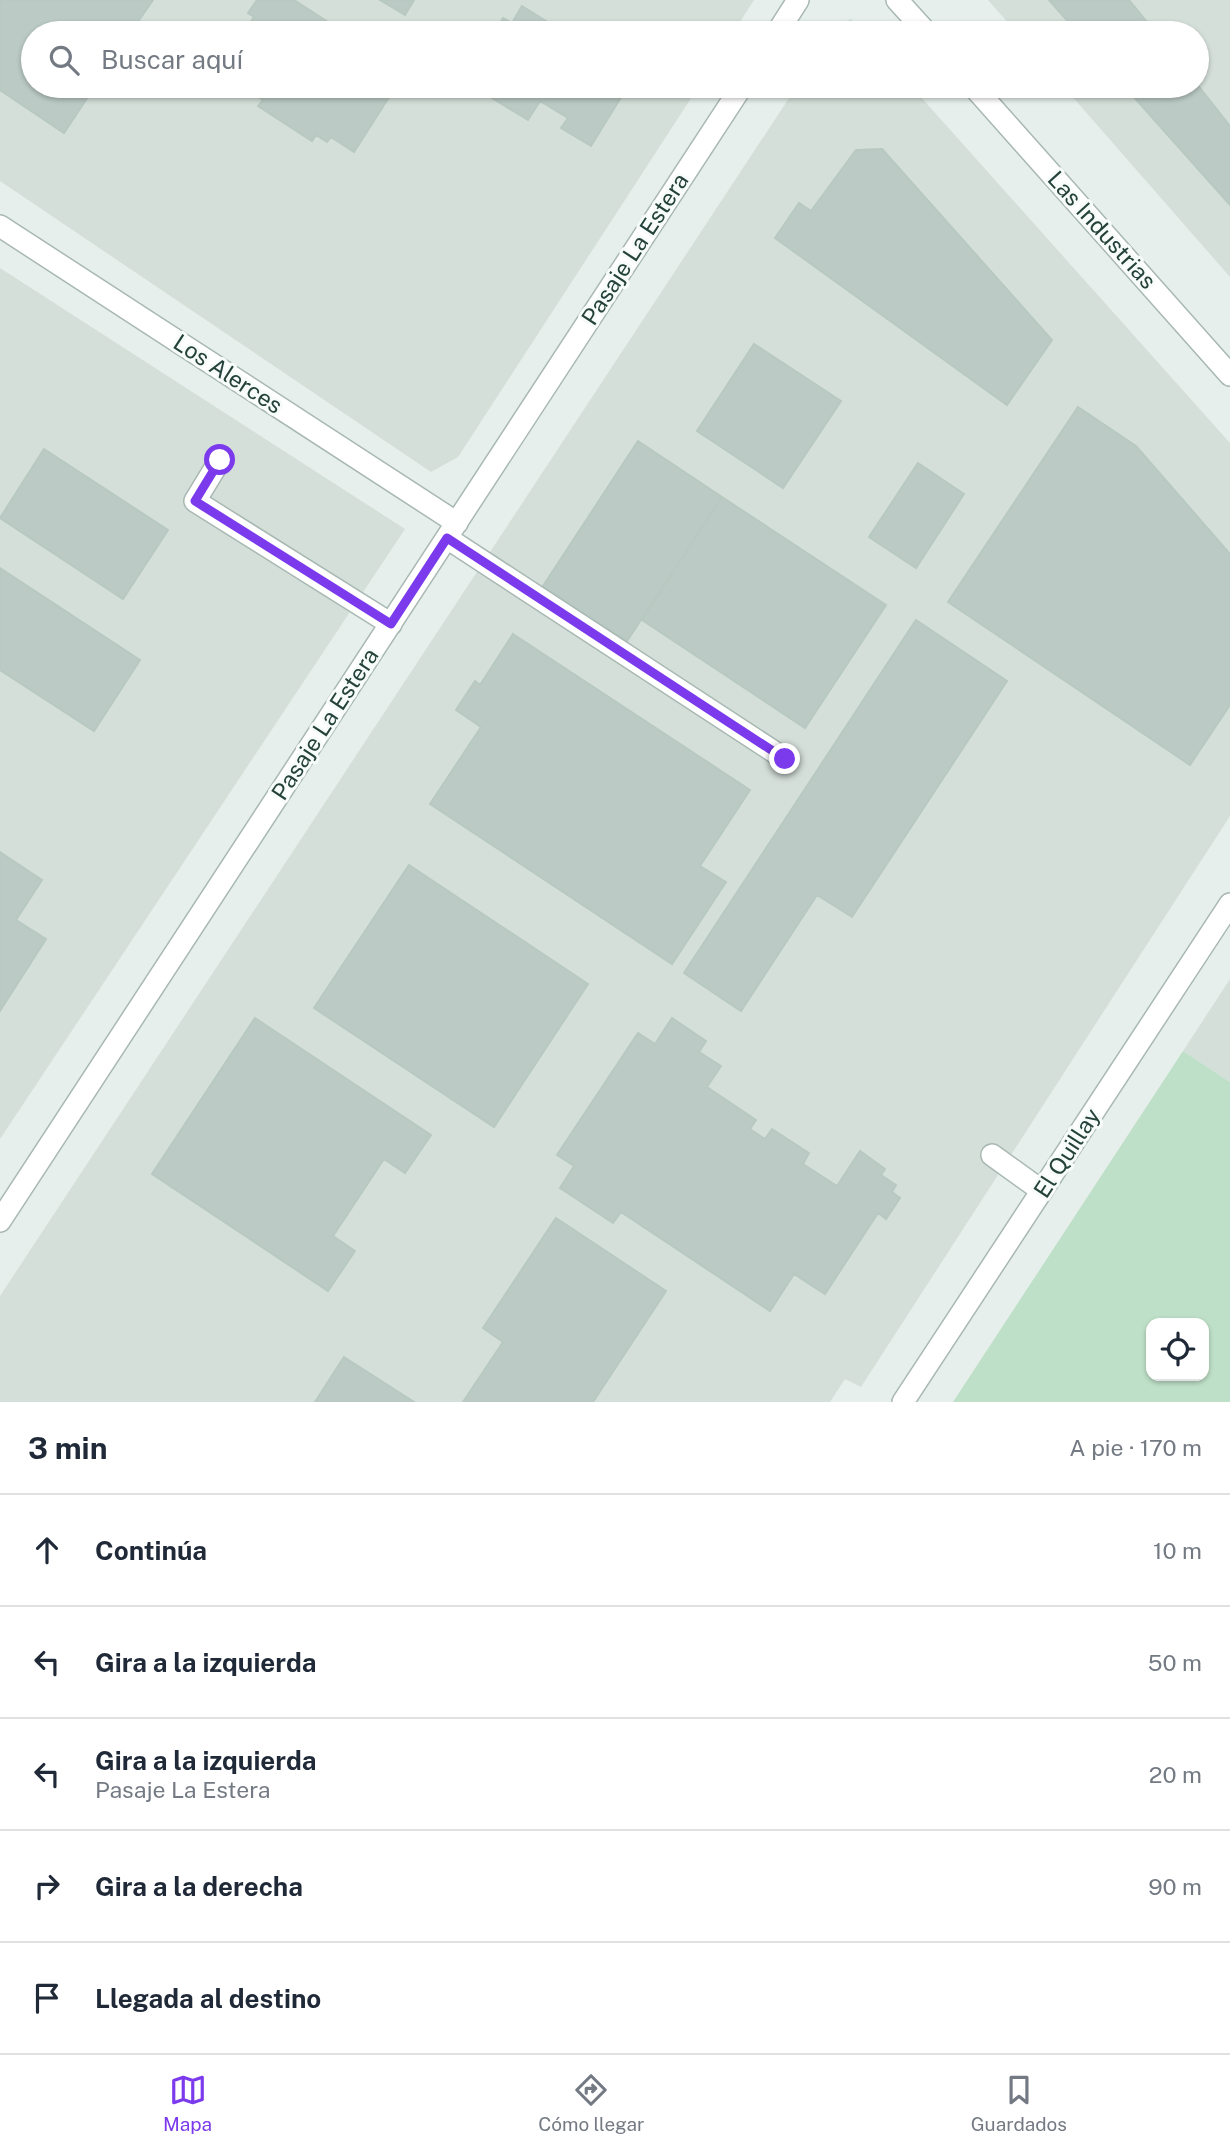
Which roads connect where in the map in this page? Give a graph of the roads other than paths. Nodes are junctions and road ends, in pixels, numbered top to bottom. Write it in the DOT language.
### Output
graph roads {
  1 [pos="798,0"];
  2 [pos="897,0"];
  3 [pos="785,21"];
  4 [pos="916,21"];
  5 [pos="734,98"];
  6 [pos="984,98"];
  7 [pos="0,226"];
  8 [pos="1230,375"];
  9 [pos="220,460"];
  10 [pos="452,530"];
  11 [pos="391,624"];
  12 [pos="785,759"];
  13 [pos="1230,904"];
  14 [pos="992,1155"];
  15 [pos="1042,1191"];
  16 [pos="0,1222"];
  17 [pos="903,1402"];
  1 -- 3 [label="street"];
  2 -- 4 [label="street"];
  5 -- 10 [label="street, Pasaje La Estera"];
  6 -- 8 [label="street, Las Industrias"];
  7 -- 10 [label="street, Los Alerces"];
  9 -- 11 [label="street"];
  10 -- 11 [label="street, Pasaje La Estera"];
  10 -- 12 [label="street, Los Alerces"];
  11 -- 16 [label="street, Pasaje La Estera"];
  13 -- 15 [label="street, El Quillay"];
  14 -- 15 [label="street"];
  15 -- 17 [label="street, El Quillay"];
}
